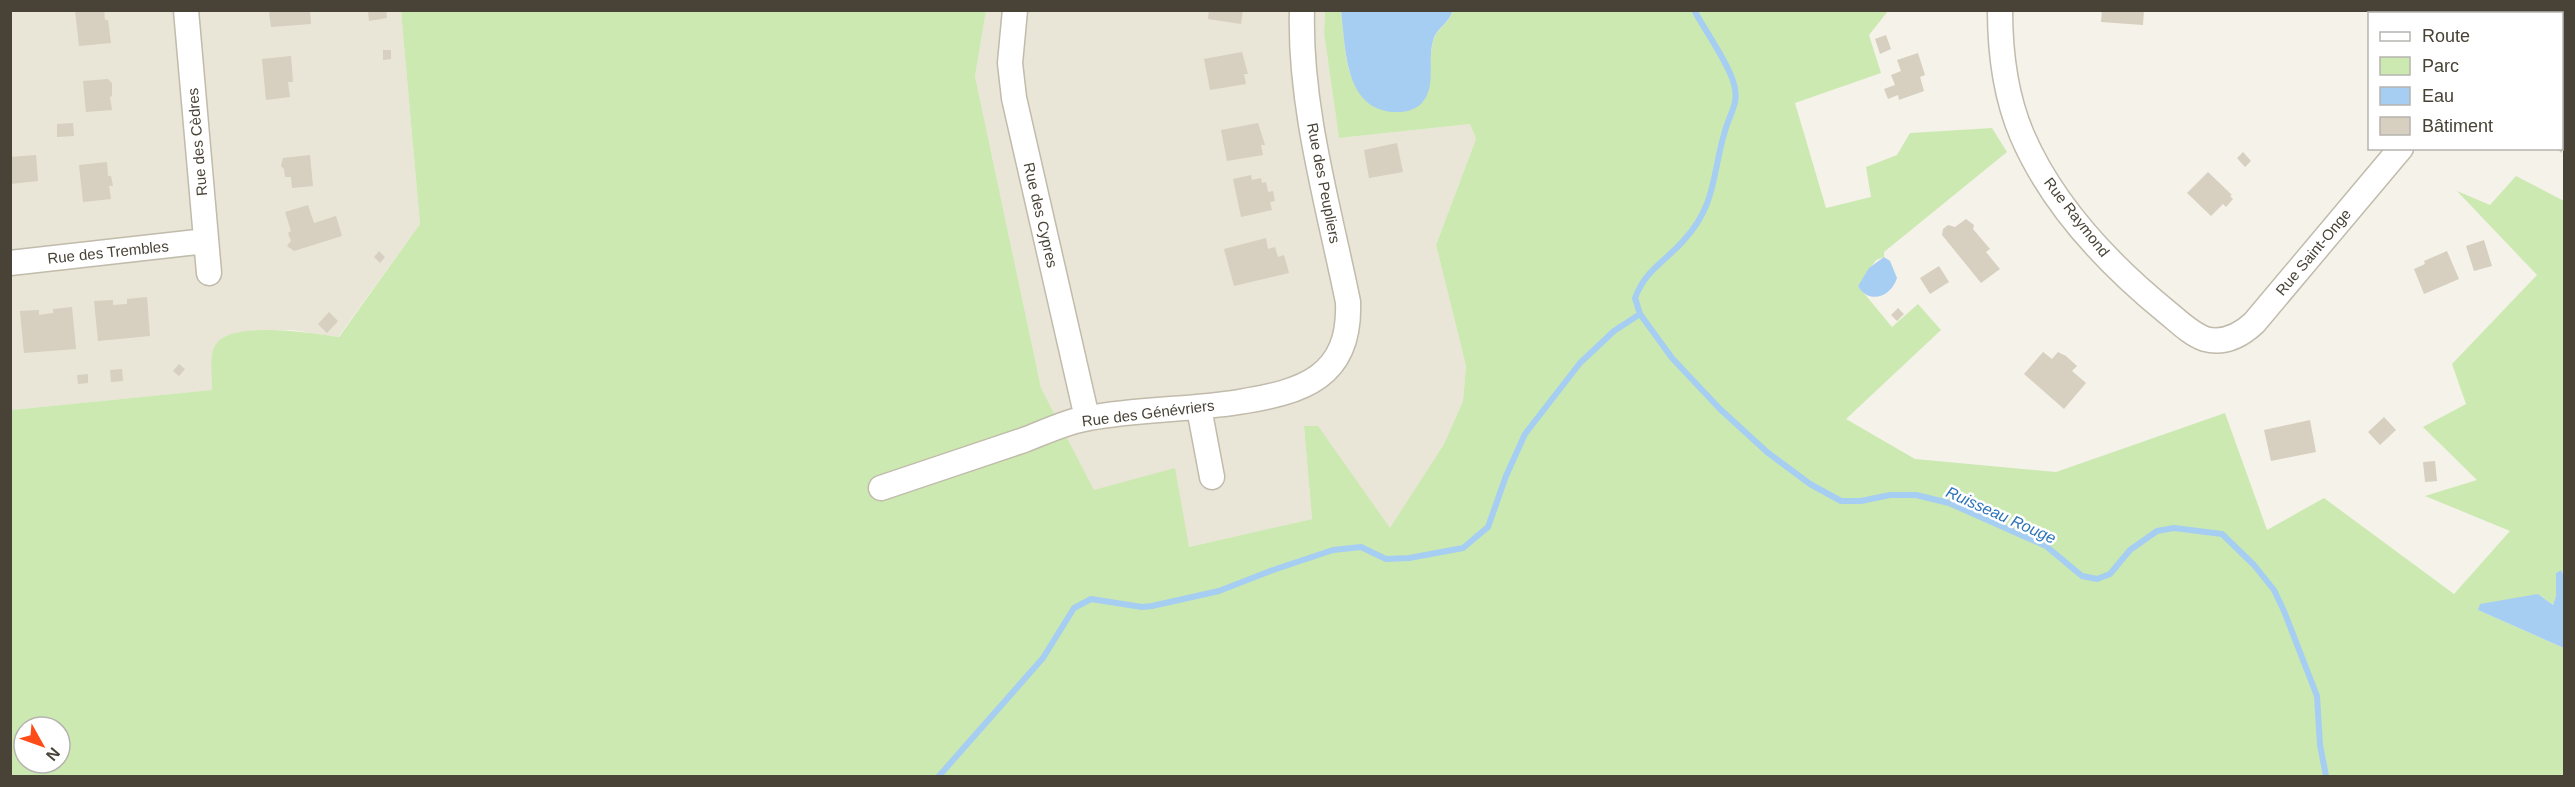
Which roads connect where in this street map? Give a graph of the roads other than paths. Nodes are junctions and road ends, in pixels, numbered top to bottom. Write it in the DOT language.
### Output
graph roads {
  1 [pos="186,10"];
  2 [pos="1015,10"];
  3 [pos="1302,10"];
  4 [pos="2000,10"];
  5 [pos="2399,150"];
  6 [pos="206,241"];
  7 [pos="10,263"];
  8 [pos="209,273"];
  9 [pos="2216,340"];
  10 [pos="1339,354"];
  11 [pos="1199,408"];
  12 [pos="1087,418"];
  13 [pos="1212,477"];
  14 [pos="881,488"];
  1 -- 6 [label="street, Rue des Cèdres"];
  2 -- 12 [label="street, Rue des Cypres"];
  3 -- 10 [label="street, Rue des Peupliers"];
  4 -- 9 [label="street, Rue Raymond"];
  5 -- 9 [label="street, Rue Saint-Onge"];
  6 -- 7 [label="street, Rue des Trembles"];
  6 -- 8 [label="street, Rue des Cèdres"];
  10 -- 11 [label="street, Rue des Génévriers"];
  11 -- 12 [label="street, Rue des Génévriers"];
  11 -- 13 [label="street"];
  12 -- 14 [label="street, Rue des Génévriers"];
}
